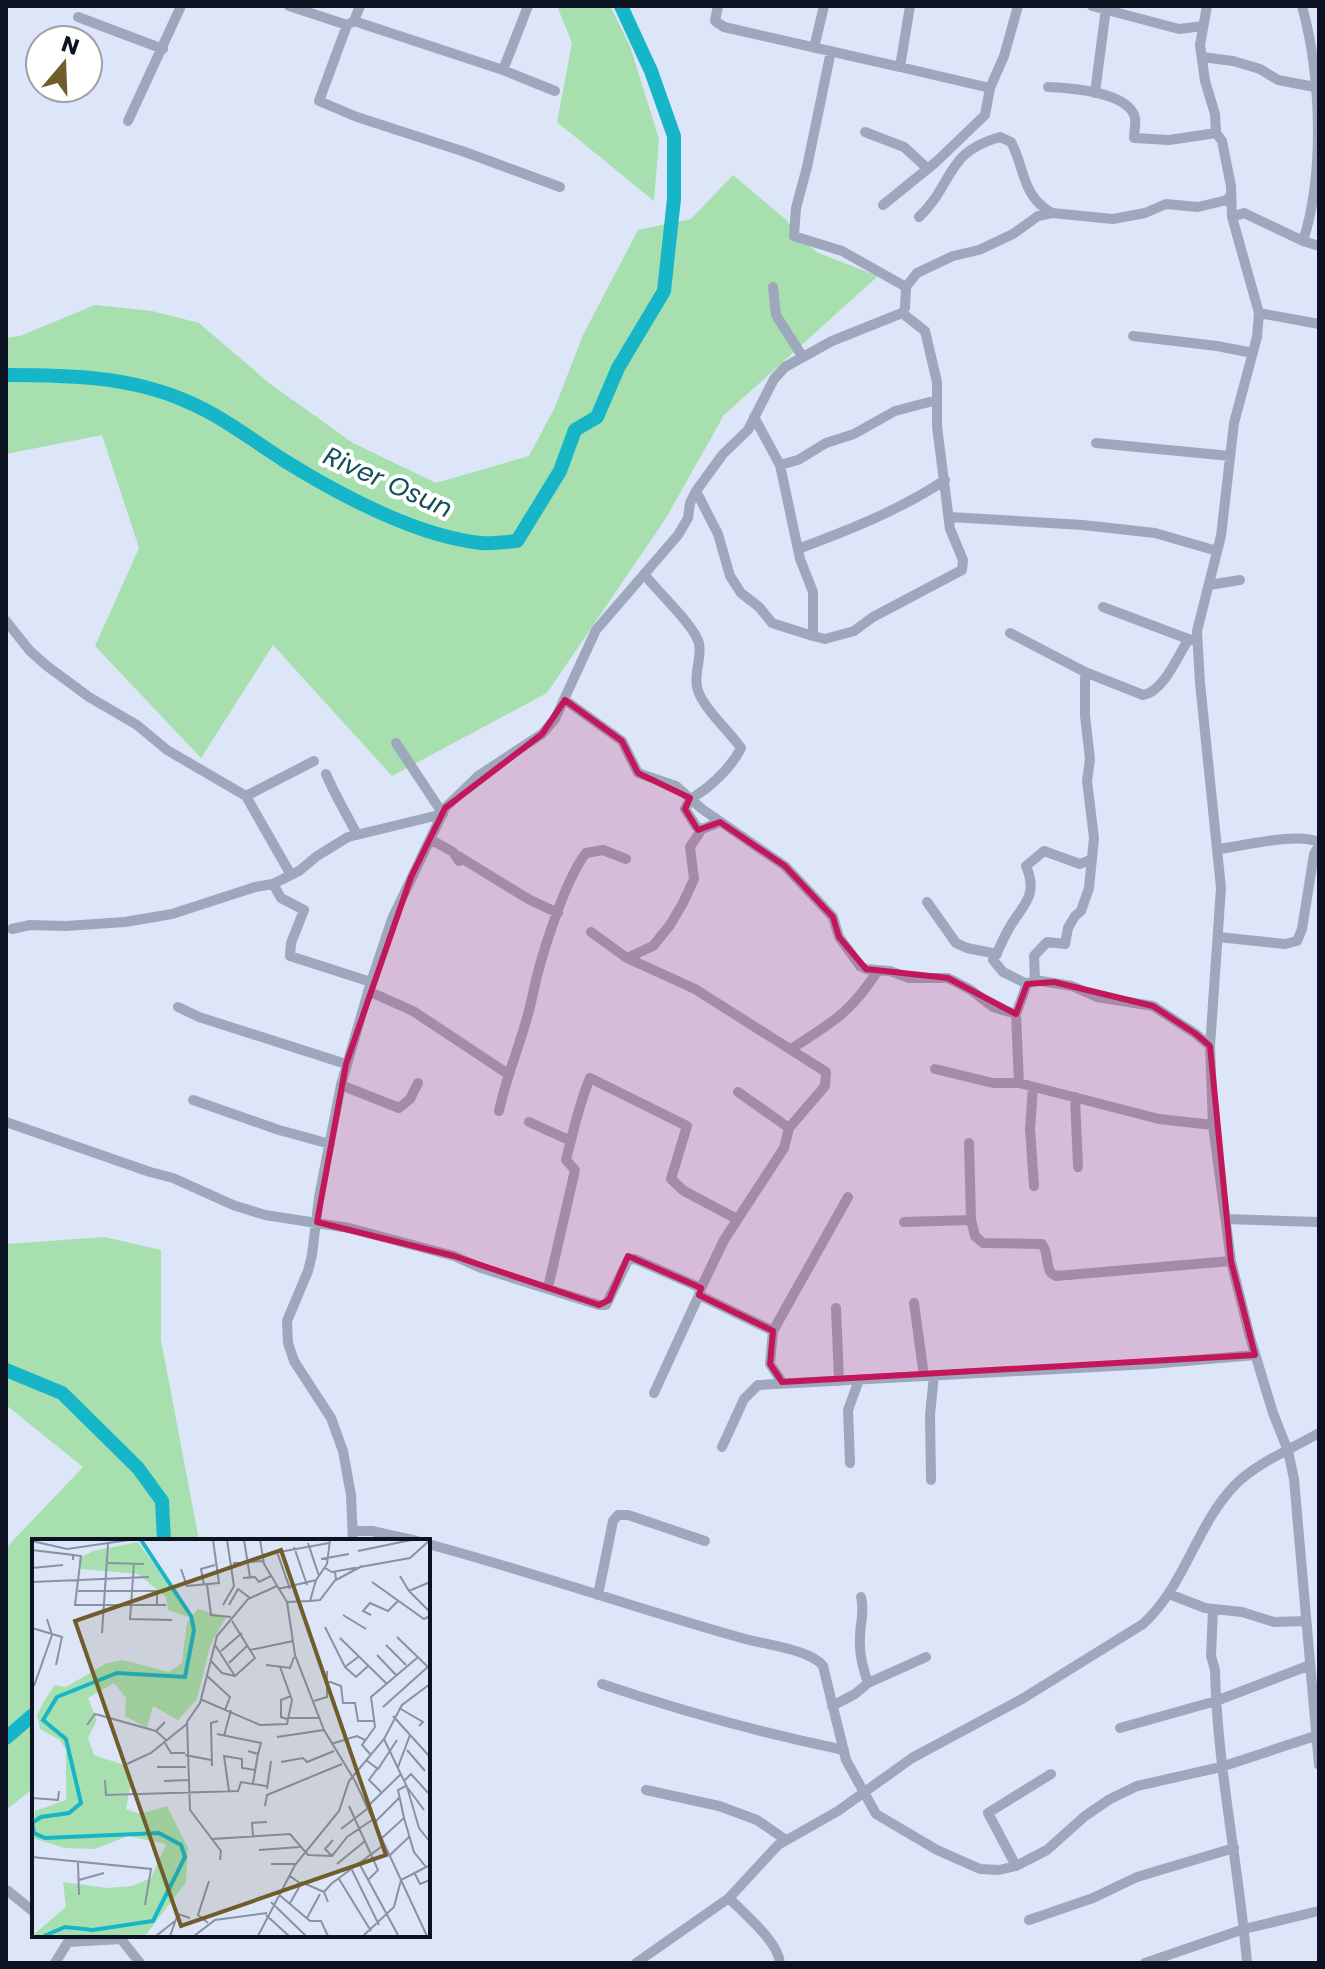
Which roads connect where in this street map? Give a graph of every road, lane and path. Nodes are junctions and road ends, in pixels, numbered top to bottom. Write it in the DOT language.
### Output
graph roads {
  1 [pos="181,6"];
  2 [pos="289,6"];
  3 [pos="360,6"];
  4 [pos="528,6"];
  5 [pos="718,6"];
  6 [pos="824,6"];
  7 [pos="910,6"];
  8 [pos="1018,6"];
  9 [pos="1092,6"];
  10 [pos="1207,6"];
  11 [pos="1302,6"];
  12 [pos="1106,8"];
  13 [pos="78,17"];
  14 [pos="350,23"];
  15 [pos="1203,26"];
  16 [pos="814,48"];
  17 [pos="163,49"];
  18 [pos="831,51"];
  19 [pos="1202,57"];
  20 [pos="900,67"];
  21 [pos="503,70"];
  22 [pos="1048,87"];
  23 [pos="1315,87"];
  24 [pos="990,88"];
  25 [pos="555,91"];
  26 [pos="1095,93"];
  27 [pos="128,121"];
  28 [pos="865,132"];
  29 [pos="1216,133"];
  30 [pos="927,168"];
  31 [pos="560,187"];
  32 [pos="883,205"];
  33 [pos="1231,207"];
  34 [pos="1052,213"];
  35 [pos="919,217"];
  36 [pos="1303,241"];
  37 [pos="1319,246"];
  38 [pos="773,287"];
  39 [pos="906,287"];
  40 [pos="902,313"];
  41 [pos="1259,313"];
  42 [pos="1319,324"];
  43 [pos="1133,336"];
  44 [pos="1253,353"];
  45 [pos="802,356"];
  46 [pos="937,400"];
  47 [pos="754,417"];
  48 [pos="1096,443"];
  49 [pos="1230,456"];
  50 [pos="780,465"];
  51 [pos="945,480"];
  52 [pos="696,491"];
  53 [pos="950,517"];
  54 [pos="798,549"];
  55 [pos="1217,551"];
  56 [pos="644,574"];
  57 [pos="1240,580"];
  58 [pos="1209,585"];
  59 [pos="1103,607"];
  60 [pos="6,621"];
  61 [pos="1010,633"];
  62 [pos="813,636"];
  63 [pos="1192,640"];
  64 [pos="1085,672"];
  65 [pos="565,700"];
  66 [pos="396,743"];
  67 [pos="314,761"];
  68 [pos="326,774"];
  69 [pos="246,796"];
  70 [pos="690,798"];
  71 [pos="443,814"];
  72 [pos="720,822"];
  73 [pos="702,829"];
  74 [pos="357,835"];
  75 [pos="430,839"];
  76 [pos="1319,844"];
  77 [pos="1218,849"];
  78 [pos="626,859"];
  79 [pos="1092,859"];
  80 [pos="291,875"];
  81 [pos="273,884"];
  82 [pos="927,902"];
  83 [pos="558,913"];
  84 [pos="12,929"];
  85 [pos="591,932"];
  86 [pos="1218,937"];
  87 [pos="997,954"];
  88 [pos="627,958"];
  89 [pos="878,970"];
  90 [pos="1031,982"];
  91 [pos="369,987"];
  92 [pos="178,1007"];
  93 [pos="1016,1014"];
  94 [pos="1210,1046"];
  95 [pos="791,1049"];
  96 [pos="346,1064"];
  97 [pos="935,1069"];
  98 [pos="508,1074"];
  99 [pos="418,1083"];
  100 [pos="1019,1083"];
  101 [pos="341,1085"];
  102 [pos="1033,1087"];
  103 [pos="738,1092"];
  104 [pos="1075,1097"];
  105 [pos="193,1100"];
  106 [pos="499,1111"];
  107 [pos="6,1122"];
  108 [pos="529,1122"];
  109 [pos="1213,1125"];
  110 [pos="789,1128"];
  111 [pos="571,1141"];
  112 [pos="969,1143"];
  113 [pos="330,1144"];
  114 [pos="1078,1167"];
  115 [pos="1034,1186"];
  116 [pos="848,1197"];
  117 [pos="737,1219"];
  118 [pos="1226,1219"];
  119 [pos="971,1220"];
  120 [pos="317,1222"];
  121 [pos="904,1222"];
  122 [pos="1319,1222"];
  123 [pos="1231,1261"];
  124 [pos="548,1288"];
  125 [pos="700,1292"];
  126 [pos="914,1303"];
  127 [pos="836,1308"];
  128 [pos="773,1331"];
  129 [pos="1255,1355"];
  130 [pos="929,1376"];
  131 [pos="859,1380"];
  132 [pos="839,1381"];
  133 [pos="782,1382"];
  134 [pos="654,1393"];
  135 [pos="1319,1433"];
  136 [pos="722,1447"];
  137 [pos="1288,1451"];
  138 [pos="850,1463"];
  139 [pos="931,1480"];
  140 [pos="353,1536"];
  141 [pos="408,1539"];
  142 [pos="705,1541"];
  143 [pos="430,1545"];
  144 [pos="1169,1594"];
  145 [pos="598,1595"];
  146 [pos="861,1597"];
  147 [pos="1213,1609"];
  148 [pos="1306,1621"];
  149 [pos="926,1657"];
  150 [pos="1313,1658"];
  151 [pos="868,1683"];
  152 [pos="602,1684"];
  153 [pos="1216,1701"];
  154 [pos="832,1706"];
  155 [pos="1120,1728"];
  156 [pos="1315,1736"];
  157 [pos="844,1750"];
  158 [pos="1319,1762"];
  159 [pos="1221,1767"];
  160 [pos="1051,1774"];
  161 [pos="646,1790"];
  162 [pos="865,1792"];
  163 [pos="786,1840"];
  164 [pos="1234,1848"];
  165 [pos="1016,1866"];
  166 [pos="6,1893"];
  167 [pos="729,1898"];
  168 [pos="32,1910"];
  169 [pos="1319,1911"];
  170 [pos="1029,1920"];
  171 [pos="1244,1929"];
  172 [pos="122,1937"];
  173 [pos="64,1938"];
  174 [pos="780,1959"];
  175 [pos="1156,1960"];
  176 [pos="55,1963"];
  177 [pos="140,1963"];
  178 [pos="636,1963"];
  179 [pos="788,1963"];
  180 [pos="1145,1963"];
  181 [pos="1247,1963"];
  1 -- 17 [label="street"];
  2 -- 14 [label="street"];
  3 -- 14 [label="street"];
  4 -- 21 [label="street"];
  5 -- 16 [label="street"];
  6 -- 16 [label="street"];
  7 -- 20 [label="street"];
  8 -- 24 [label="street"];
  9 -- 12 [label="street"];
  10 -- 15 [label="street"];
  11 -- 23 [label="street"];
  12 -- 15 [label="street"];
  12 -- 26 [label="street"];
  13 -- 17 [label="street"];
  14 -- 21 [label="street"];
  14 -- 31 [label="street"];
  15 -- 19 [label="street"];
  16 -- 18 [label="street"];
  17 -- 27 [label="street"];
  18 -- 20 [label="street"];
  18 -- 39 [label="street"];
  19 -- 23 [label="street"];
  19 -- 29 [label="street"];
  20 -- 24 [label="street"];
  21 -- 25 [label="street"];
  22 -- 26 [label="street"];
  23 -- 36 [label="street"];
  24 -- 30 [label="street"];
  26 -- 29 [label="street"];
  28 -- 30 [label="street"];
  29 -- 33 [label="street"];
  30 -- 32 [label="street"];
  33 -- 34 [label="street"];
  33 -- 36 [label="street"];
  33 -- 41 [label="street"];
  34 -- 35 [label="street"];
  34 -- 39 [label="street"];
  36 -- 37 [label="street"];
  38 -- 45 [label="street"];
  39 -- 40 [label="street"];
  40 -- 45 [label="street"];
  40 -- 46 [label="street"];
  41 -- 42 [label="street"];
  41 -- 44 [label="street"];
  43 -- 44 [label="street"];
  44 -- 49 [label="street"];
  45 -- 47 [label="street"];
  46 -- 50 [label="street"];
  46 -- 51 [label="street"];
  47 -- 50 [label="street"];
  47 -- 52 [label="street"];
  48 -- 49 [label="street"];
  49 -- 55 [label="street"];
  50 -- 54 [label="street"];
  51 -- 53 [label="street"];
  51 -- 54 [label="street"];
  52 -- 56 [label="street"];
  52 -- 62 [label="street"];
  53 -- 55 [label="street"];
  53 -- 62 [label="street"];
  54 -- 62 [label="street"];
  55 -- 58 [label="street"];
  56 -- 65 [label="street"];
  56 -- 70 [label="street"];
  57 -- 58 [label="street"];
  58 -- 63 [label="street"];
  59 -- 63 [label="street"];
  60 -- 69 [label="street"];
  61 -- 64 [label="street"];
  63 -- 64 [label="street"];
  63 -- 77 [label="street"];
  64 -- 79 [label="street"];
  65 -- 70 [label="street"];
  65 -- 71 [label="street"];
  66 -- 71 [label="street"];
  67 -- 69 [label="street"];
  68 -- 74 [label="street"];
  69 -- 80 [label="street"];
  70 -- 72 [label="street"];
  70 -- 73 [label="street"];
  71 -- 74 [label="street"];
  71 -- 75 [label="street"];
  72 -- 73 [label="street"];
  72 -- 89 [label="street"];
  73 -- 88 [label="street"];
  74 -- 80 [label="street"];
  75 -- 83 [label="street"];
  75 -- 91 [label="street"];
  76 -- 77 [label="street"];
  76 -- 86 [label="street"];
  77 -- 86 [label="street"];
  78 -- 83 [label="street"];
  79 -- 87 [label="street"];
  79 -- 90 [label="street"];
  80 -- 81 [label="street"];
  81 -- 84 [label="street"];
  81 -- 91 [label="street"];
  82 -- 87 [label="street"];
  83 -- 98 [label="street"];
  85 -- 88 [label="street"];
  86 -- 94 [label="street"];
  87 -- 90 [label="street"];
  88 -- 95 [label="street"];
  89 -- 93 [label="street"];
  89 -- 95 [label="street"];
  90 -- 93 [label="street"];
  90 -- 94 [label="street"];
  91 -- 96 [label="street"];
  91 -- 98 [label="street"];
  92 -- 96 [label="street"];
  93 -- 100 [label="street"];
  94 -- 109 [label="street"];
  95 -- 110 [label="street"];
  96 -- 101 [label="street"];
  97 -- 100 [label="street"];
  98 -- 106 [label="street"];
  99 -- 101 [label="street"];
  100 -- 102 [label="street"];
  101 -- 113 [label="street"];
  102 -- 104 [label="street"];
  102 -- 115 [label="street"];
  103 -- 110 [label="street"];
  104 -- 109 [label="street"];
  104 -- 114 [label="street"];
  105 -- 113 [label="street"];
  107 -- 120 [label="street"];
  108 -- 111 [label="street"];
  109 -- 118 [label="street"];
  110 -- 117 [label="street"];
  111 -- 117 [label="street"];
  111 -- 124 [label="street"];
  112 -- 119 [label="street"];
  113 -- 120 [label="street"];
  116 -- 128 [label="street"];
  117 -- 125 [label="street"];
  118 -- 122 [label="street"];
  118 -- 123 [label="street"];
  119 -- 121 [label="street"];
  119 -- 123 [label="street"];
  120 -- 124 [label="street"];
  120 -- 140 [label="street"];
  123 -- 129 [label="street"];
  124 -- 125 [label="street"];
  125 -- 128 [label="street"];
  125 -- 134 [label="street"];
  126 -- 130 [label="street"];
  127 -- 132 [label="street"];
  128 -- 133 [label="street"];
  129 -- 130 [label="street"];
  129 -- 137 [label="street"];
  130 -- 131 [label="street"];
  130 -- 139 [label="street"];
  131 -- 132 [label="street"];
  131 -- 138 [label="street"];
  132 -- 133 [label="street"];
  133 -- 136 [label="street"];
  135 -- 137 [label="street"];
  137 -- 144 [label="street"];
  137 -- 148 [label="street"];
  140 -- 141 [label="street"];
  142 -- 145 [label="street"];
  143 -- 145 [label="street"];
  144 -- 147 [label="street"];
  144 -- 162 [label="street"];
  145 -- 154 [label="street"];
  146 -- 151 [label="street"];
  147 -- 148 [label="street"];
  147 -- 153 [label="street"];
  148 -- 150 [label="street"];
  149 -- 151 [label="street"];
  150 -- 153 [label="street"];
  150 -- 156 [label="street"];
  151 -- 154 [label="street"];
  152 -- 157 [label="street"];
  153 -- 155 [label="street"];
  153 -- 159 [label="street"];
  154 -- 157 [label="street"];
  156 -- 158 [label="street"];
  156 -- 159 [label="street"];
  157 -- 162 [label="street"];
  159 -- 164 [label="street"];
  159 -- 165 [label="street"];
  160 -- 165 [label="street"];
  161 -- 163 [label="street"];
  162 -- 163 [label="street"];
  162 -- 165 [label="street"];
  163 -- 167 [label="street"];
  164 -- 170 [label="street"];
  164 -- 171 [label="street"];
  166 -- 168 [label="street"];
  167 -- 174 [label="street"];
  167 -- 178 [label="street"];
  169 -- 171 [label="street"];
  171 -- 175 [label="street"];
  171 -- 181 [label="street"];
  172 -- 173 [label="street"];
  172 -- 177 [label="street"];
  173 -- 176 [label="street"];
  174 -- 179 [label="street"];
  175 -- 180 [label="street"];
}
